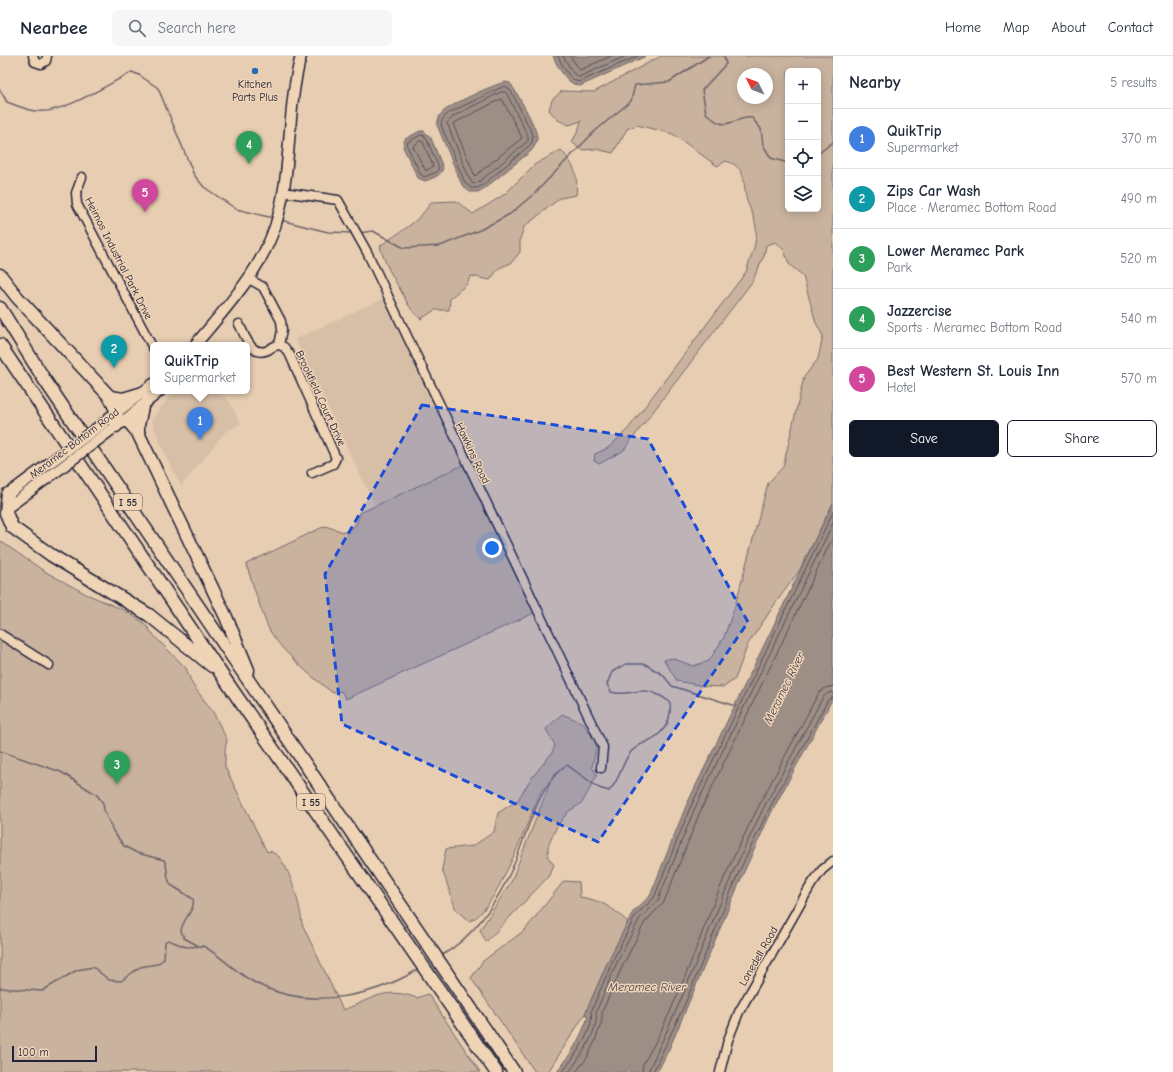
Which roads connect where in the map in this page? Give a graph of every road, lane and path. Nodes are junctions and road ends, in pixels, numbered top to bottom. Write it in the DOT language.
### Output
graph roads {
  1 [pos="33,56"];
  2 [pos="47,56"];
  3 [pos="301,56"];
  4 [pos="82,177"];
  5 [pos="283,192"];
  6 [pos="0,275"];
  7 [pos="249,279"];
  8 [pos="0,308"];
  9 [pos="239,324"];
  10 [pos="150,342"];
  11 [pos="197,342"];
  12 [pos="249,342"];
  13 [pos="250,344"];
  14 [pos="0,345"];
  15 [pos="279,345"];
  16 [pos="150,387"];
  17 [pos="143,393"];
  18 [pos="157,394"];
  19 [pos="110,397"];
  20 [pos="142,407"];
  21 [pos="114,421"];
  22 [pos="138,433"];
  23 [pos="312,473"];
  24 [pos="4,504"];
  25 [pos="0,523"];
  26 [pos="12,527"];
  27 [pos="0,634"];
  28 [pos="49,665"];
  29 [pos="222,675"];
  30 [pos="259,695"];
  31 [pos="601,768"];
  32 [pos="833,862"];
  33 [pos="496,1072"];
  34 [pos="514,1072"];
  35 [pos="720,1072"];
  1 -- 2 [label="street"];
  3 -- 5 [label="main road"];
  4 -- 10 [label="street, Heimos Industrial Park Drive"];
  5 -- 7 [label="main road"];
  5 -- 31 [label="street, Hawkins Road"];
  6 -- 19 [label="highway"];
  7 -- 11 [label="main road"];
  7 -- 15 [label="street, Brookfield Court Drive"];
  8 -- 30 [label="highway, I 55"];
  9 -- 12 [label="street, Brookfield Court Drive"];
  13 -- 15 [label="street, Brookfield Court Drive"];
  14 -- 29 [label="highway, I 55"];
  15 -- 23 [label="street, Brookfield Court Drive"];
  16 -- 17 [label="main road, Meramec Bottom Road"];
  17 -- 19 [label="highway"];
  17 -- 21 [label="main road, Meramec Bottom Road"];
  18 -- 20 [label="main road, Meramec Bottom Road"];
  19 -- 21 [label="highway"];
  20 -- 21 [label="main road, Meramec Bottom Road"];
  20 -- 22 [label="highway"];
  21 -- 22 [label="highway"];
  21 -- 24 [label="main road, Meramec Bottom Road, bridge"];
  21 -- 24 [label="main road, Meramec Bottom Road, bridge"];
  22 -- 30 [label="highway"];
  24 -- 26 [label="highway"];
  25 -- 26 [label="highway"];
  26 -- 29 [label="highway"];
  27 -- 28 [label="street"];
  29 -- 33 [label="highway, I 55"];
  30 -- 34 [label="highway, I 55"];
  32 -- 35 [label="street, Lonedell Road"];
}
